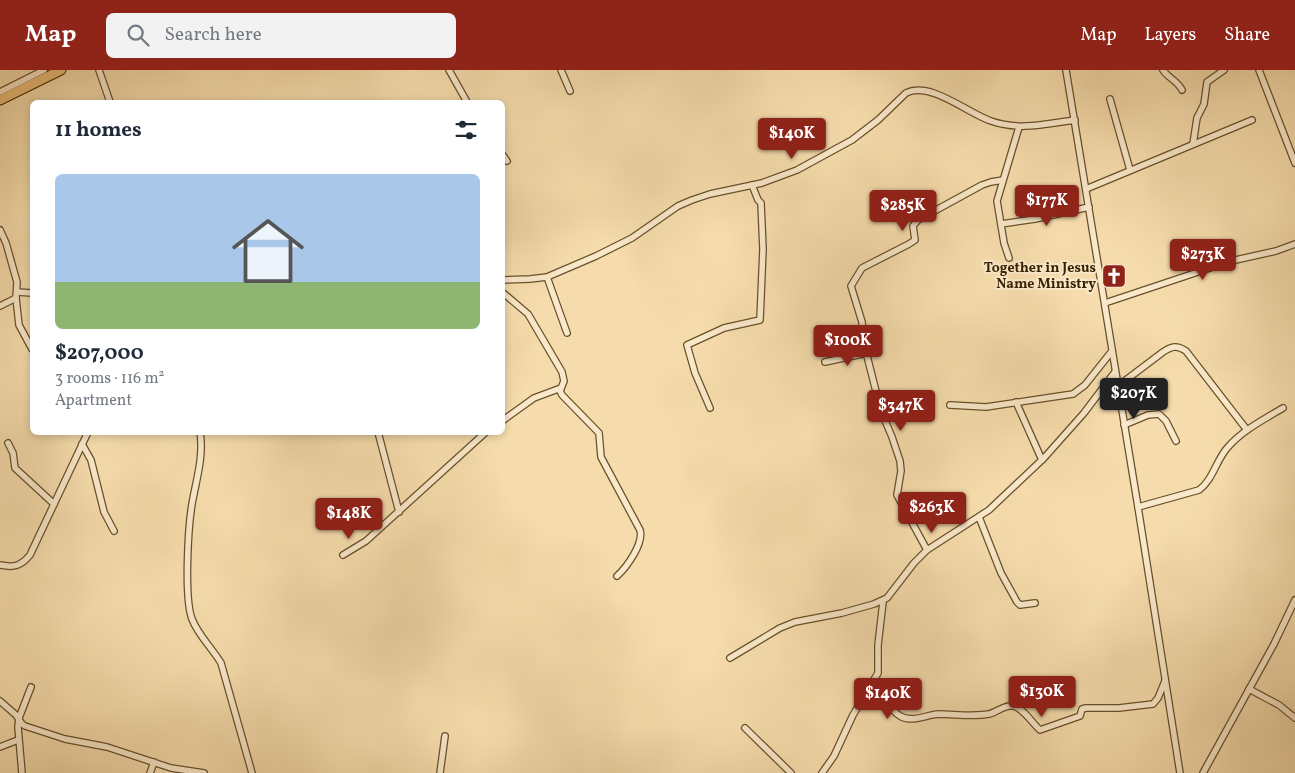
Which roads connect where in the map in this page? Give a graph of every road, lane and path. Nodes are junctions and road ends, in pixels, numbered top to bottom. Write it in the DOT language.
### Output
graph roads {
  1 [pos="44,70"];
  2 [pos="62,70"];
  3 [pos="99,70"];
  4 [pos="449,70"];
  5 [pos="561,70"];
  6 [pos="1066,70"];
  7 [pos="1163,70"];
  8 [pos="1224,70"];
  9 [pos="1259,70"];
  10 [pos="1182,90"];
  11 [pos="570,91"];
  12 [pos="0,92"];
  13 [pos="1110,99"];
  14 [pos="0,100"];
  15 [pos="109,100"];
  16 [pos="466,100"];
  17 [pos="1074,120"];
  18 [pos="1252,120"];
  19 [pos="1020,127"];
  20 [pos="1193,144"];
  21 [pos="505,158"];
  22 [pos="507,161"];
  23 [pos="1295,164"];
  24 [pos="1130,170"];
  25 [pos="1003,180"];
  26 [pos="752,185"];
  27 [pos="1086,189"];
  28 [pos="1089,207"];
  29 [pos="1001,224"];
  30 [pos="0,230"];
  31 [pos="1295,244"];
  32 [pos="1009,258"];
  33 [pos="546,276"];
  34 [pos="505,280"];
  35 [pos="30,293"];
  36 [pos="16,295"];
  37 [pos="505,295"];
  38 [pos="1105,303"];
  39 [pos="0,306"];
  40 [pos="567,333"];
  41 [pos="30,346"];
  42 [pos="1112,351"];
  43 [pos="867,353"];
  44 [pos="825,362"];
  45 [pos="1115,372"];
  46 [pos="1118,386"];
  47 [pos="561,388"];
  48 [pos="1016,402"];
  49 [pos="950,405"];
  50 [pos="710,408"];
  51 [pos="1283,408"];
  52 [pos="505,419"];
  53 [pos="1124,425"];
  54 [pos="1247,430"];
  55 [pos="86,435"];
  56 [pos="200,435"];
  57 [pos="379,435"];
  58 [pos="483,435"];
  59 [pos="1176,441"];
  60 [pos="8,443"];
  61 [pos="82,444"];
  62 [pos="1042,460"];
  63 [pos="54,504"];
  64 [pos="1138,507"];
  65 [pos="399,512"];
  66 [pos="979,517"];
  67 [pos="114,531"];
  68 [pos="927,550"];
  69 [pos="343,555"];
  70 [pos="0,565"];
  71 [pos="617,576"];
  72 [pos="1295,600"];
  73 [pos="883,602"];
  74 [pos="1035,603"];
  75 [pos="730,658"];
  76 [pos="1166,679"];
  77 [pos="872,684"];
  78 [pos="31,687"];
  79 [pos="1249,689"];
  80 [pos="0,701"];
  81 [pos="19,718"];
  82 [pos="1295,718"];
  83 [pos="745,728"];
  84 [pos="445,736"];
  85 [pos="18,740"];
  86 [pos="0,747"];
  87 [pos="154,762"];
  88 [pos="22,773"];
  89 [pos="150,773"];
  90 [pos="204,773"];
  91 [pos="252,773"];
  92 [pos="440,773"];
  93 [pos="791,773"];
  94 [pos="822,773"];
  95 [pos="1180,773"];
  96 [pos="1203,773"];
  1 -- 12 [label="street"];
  2 -- 14 [label="highway"];
  3 -- 15 [label="street"];
  4 -- 16 [label="street"];
  5 -- 11 [label="street"];
  6 -- 17 [label="street"];
  7 -- 10 [label="street"];
  8 -- 20 [label="street"];
  9 -- 23 [label="street"];
  13 -- 24 [label="street"];
  17 -- 19 [label="street"];
  17 -- 27 [label="street"];
  18 -- 20 [label="street"];
  19 -- 25 [label="street"];
  19 -- 26 [label="street"];
  20 -- 24 [label="street"];
  21 -- 22 [label="street"];
  24 -- 27 [label="street"];
  25 -- 29 [label="street"];
  25 -- 43 [label="street"];
  26 -- 33 [label="street"];
  26 -- 50 [label="street"];
  27 -- 28 [label="street"];
  28 -- 29 [label="street"];
  28 -- 38 [label="street"];
  29 -- 32 [label="street"];
  30 -- 36 [label="street"];
  31 -- 38 [label="street"];
  33 -- 34 [label="street"];
  33 -- 40 [label="street"];
  35 -- 36 [label="street"];
  36 -- 39 [label="street"];
  36 -- 41 [label="street"];
  37 -- 47 [label="street"];
  38 -- 42 [label="street"];
  42 -- 45 [label="street"];
  42 -- 48 [label="street"];
  43 -- 44 [label="street"];
  43 -- 68 [label="street"];
  45 -- 46 [label="street"];
  45 -- 62 [label="street"];
  46 -- 53 [label="street"];
  46 -- 54 [label="street"];
  47 -- 52 [label="street"];
  47 -- 71 [label="street"];
  48 -- 49 [label="street"];
  48 -- 62 [label="street"];
  51 -- 54 [label="street"];
  53 -- 59 [label="street"];
  53 -- 64 [label="street"];
  54 -- 64 [label="street"];
  55 -- 61 [label="street"];
  56 -- 91 [label="street"];
  57 -- 65 [label="street"];
  58 -- 65 [label="street"];
  60 -- 63 [label="street"];
  61 -- 63 [label="street"];
  61 -- 67 [label="street"];
  62 -- 66 [label="street"];
  63 -- 70 [label="street"];
  64 -- 76 [label="street"];
  65 -- 69 [label="street"];
  66 -- 68 [label="street"];
  66 -- 74 [label="street"];
  68 -- 73 [label="street"];
  72 -- 79 [label="street"];
  73 -- 75 [label="street"];
  73 -- 77 [label="street"];
  76 -- 77 [label="street"];
  76 -- 95 [label="street"];
  77 -- 94 [label="street"];
  78 -- 81 [label="street"];
  79 -- 82 [label="street"];
  79 -- 96 [label="street"];
  80 -- 81 [label="street"];
  81 -- 85 [label="street"];
  81 -- 87 [label="street"];
  83 -- 93 [label="street"];
  84 -- 92 [label="street"];
  85 -- 86 [label="street"];
  85 -- 88 [label="street"];
  87 -- 89 [label="street"];
  87 -- 90 [label="street"];
}
